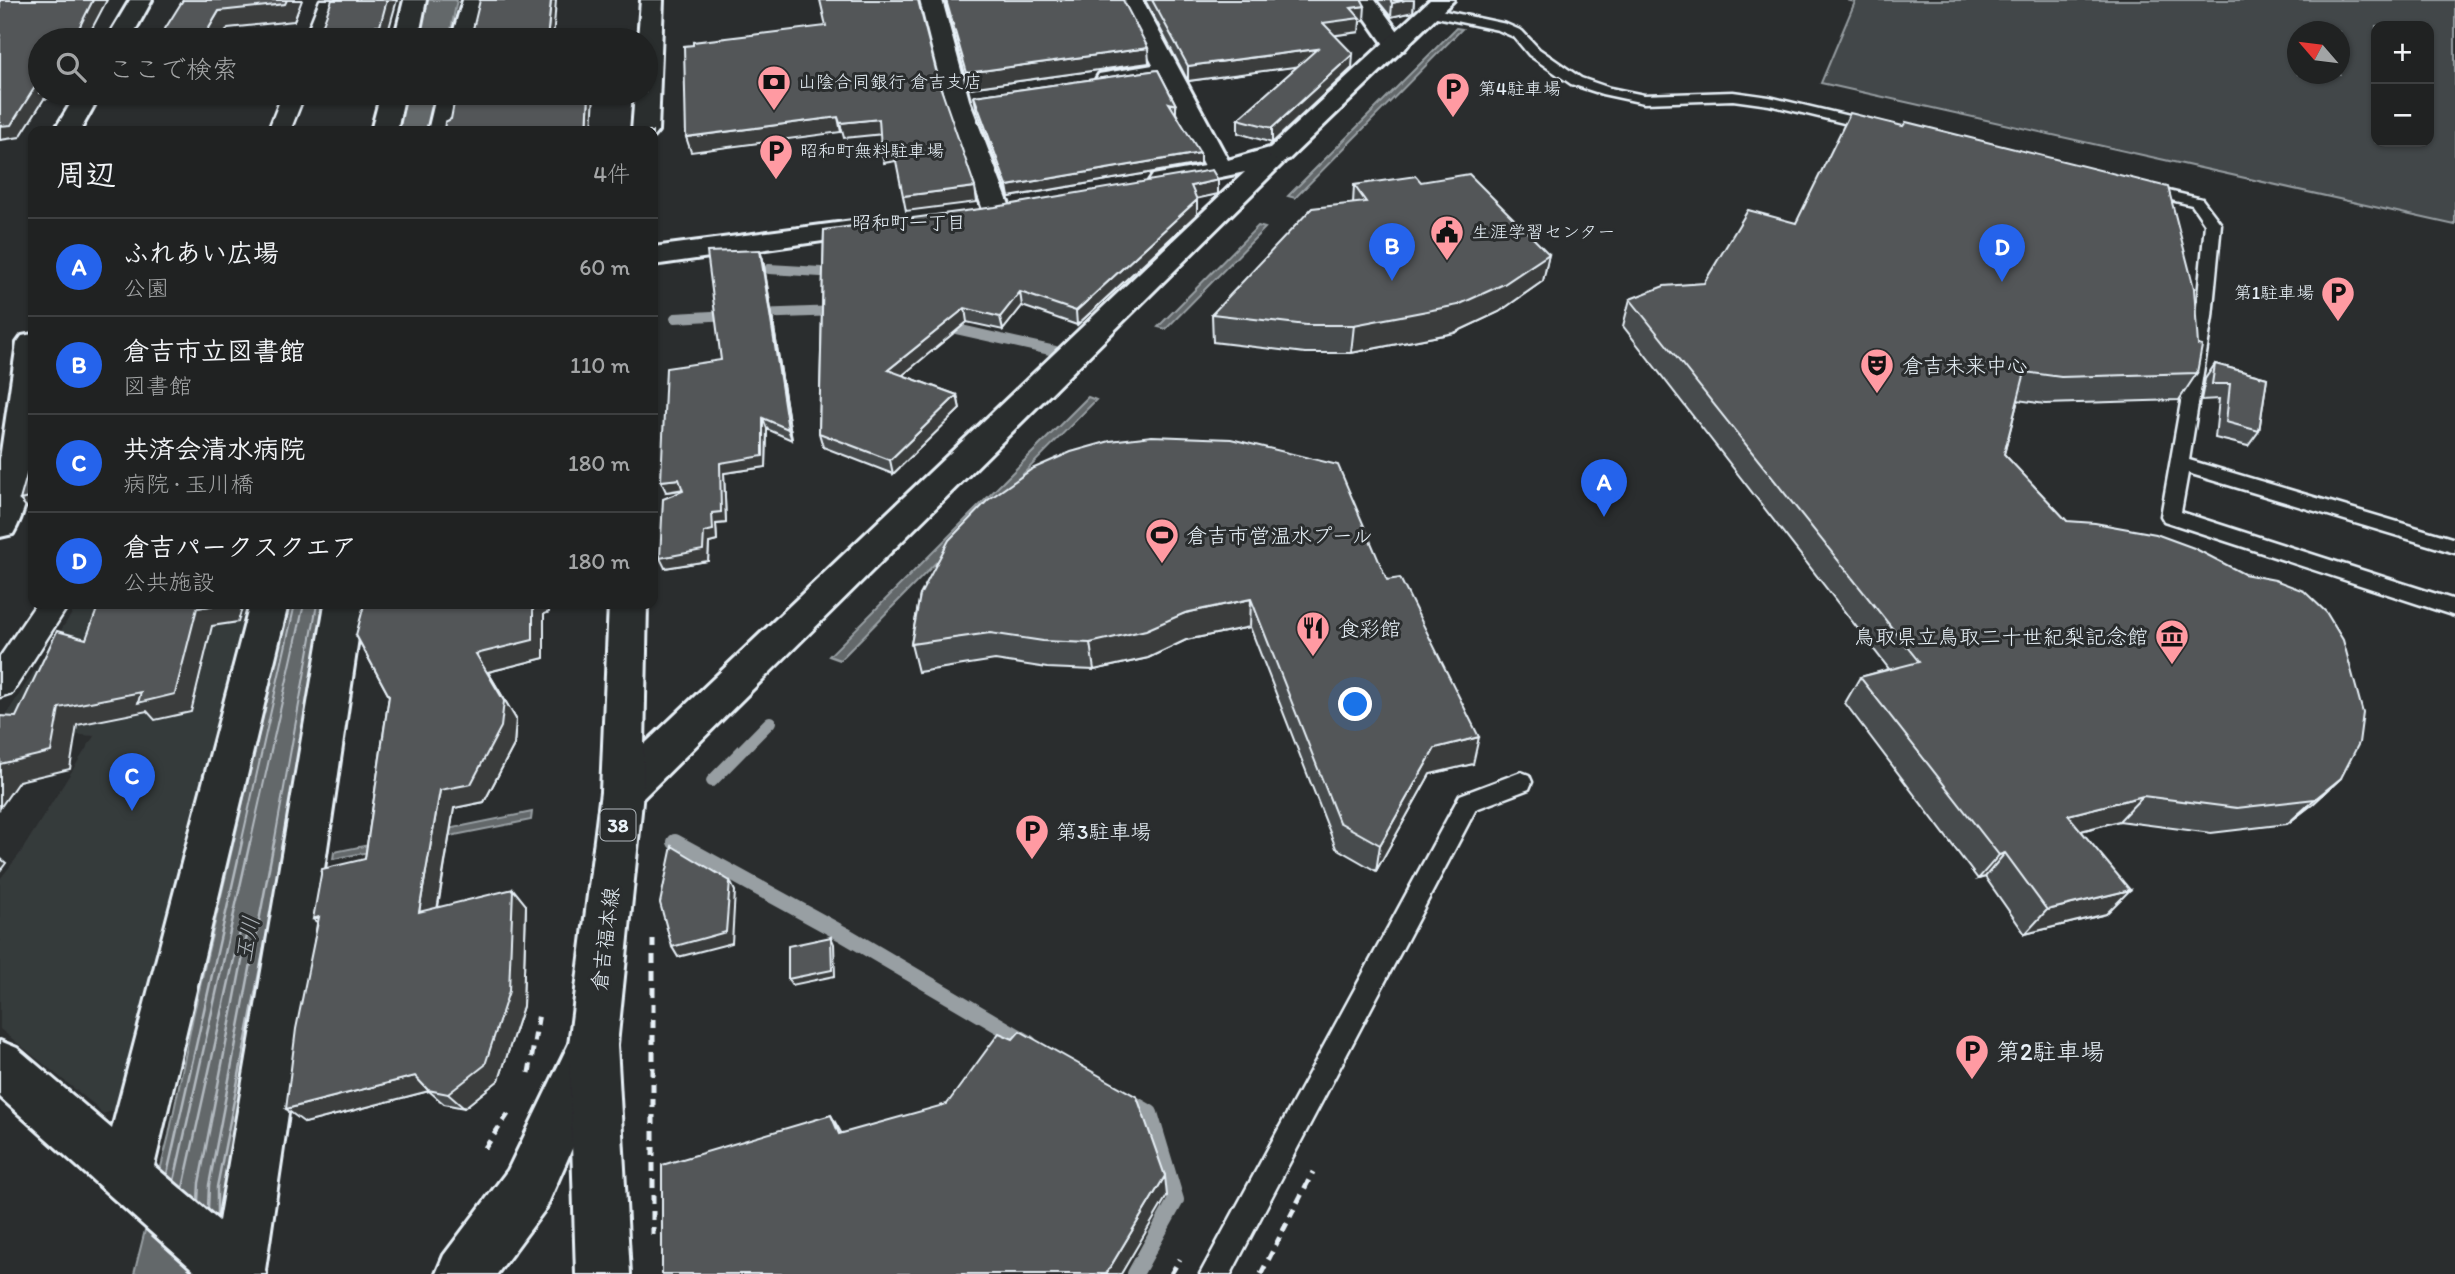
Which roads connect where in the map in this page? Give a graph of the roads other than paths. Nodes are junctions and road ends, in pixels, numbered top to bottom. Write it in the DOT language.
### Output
graph roads {
  1 [pos="141,0"];
  2 [pos="330,0"];
  3 [pos="415,0"];
  4 [pos="474,0"];
  5 [pos="652,0"];
  6 [pos="1131,0"];
  7 [pos="1364,0"];
  8 [pos="939,3"];
  9 [pos="1437,6"];
  10 [pos="125,28"];
  11 [pos="319,28"];
  12 [pos="409,28"];
  13 [pos="466,28"];
  14 [pos="651,28"];
  15 [pos="1396,45"];
  16 [pos="1168,70"];
  17 [pos="1089,81"];
  18 [pos="983,96"];
  19 [pos="957,100"];
  20 [pos="82,105"];
  21 [pos="289,105"];
  22 [pos="390,105"];
  23 [pos="446,105"];
  24 [pos="646,105"];
  25 [pos="70,126"];
  26 [pos="281,126"];
  27 [pos="385,126"];
  28 [pos="442,126"];
  29 [pos="645,126"];
  30 [pos="1890,130"];
  31 [pos="1280,153"];
  32 [pos="1220,171"];
  33 [pos="2121,184"];
  34 [pos="1141,185"];
  35 [pos="996,210"];
  36 [pos="900,223"];
  37 [pos="658,255"];
  38 [pos="28,379"];
  39 [pos="2180,464"];
  40 [pos="0,525"];
  41 [pos="2455,546"];
  42 [pos="2455,608"];
  43 [pos="50,609"];
  44 [pos="268,609"];
  45 [pos="343,609"];
  46 [pos="628,609"];
  47 [pos="0,684"];
  48 [pos="1521,782"];
  49 [pos="622,792"];
  50 [pos="593,1045"];
  51 [pos="0,1065"];
  52 [pos="133,1181"];
  53 [pos="236,1271"];
  54 [pos="463,1274"];
  55 [pos="603,1274"];
  56 [pos="1215,1274"];
  1 -- 10 [label="street"];
  2 -- 11 [label="street"];
  3 -- 12 [label="street"];
  4 -- 13 [label="street"];
  5 -- 14 [label="street"];
  6 -- 16 [label="street"];
  7 -- 15 [label="street"];
  8 -- 19 [label="street"];
  9 -- 15 [label="street"];
  9 -- 30 [label="lane"];
  15 -- 31 [label="street"];
  16 -- 17 [label="street"];
  16 -- 32 [label="street"];
  18 -- 19 [label="street"];
  19 -- 35 [label="street"];
  20 -- 25 [label="street"];
  21 -- 26 [label="street"];
  22 -- 27 [label="street"];
  23 -- 28 [label="street"];
  24 -- 29 [label="street"];
  31 -- 32 [label="street"];
  31 -- 49 [label="street"];
  32 -- 34 [label="street"];
  33 -- 39 [label="lane"];
  36 -- 37 [label="street"];
  38 -- 40 [label="street"];
  39 -- 41 [label="lane"];
  39 -- 42 [label="lane"];
  43 -- 47 [label="street"];
  44 -- 52 [label="street"];
  45 -- 53 [label="street"];
  46 -- 49 [label="street, 倉吉福本線 / 38"];
  48 -- 56 [label="lane"];
  49 -- 50 [label="street, 倉吉福本線 / 38"];
  50 -- 54 [label="street"];
  50 -- 55 [label="street, 倉吉福本線 / 38"];
  51 -- 52 [label="street"];
  52 -- 53 [label="street"];
}
